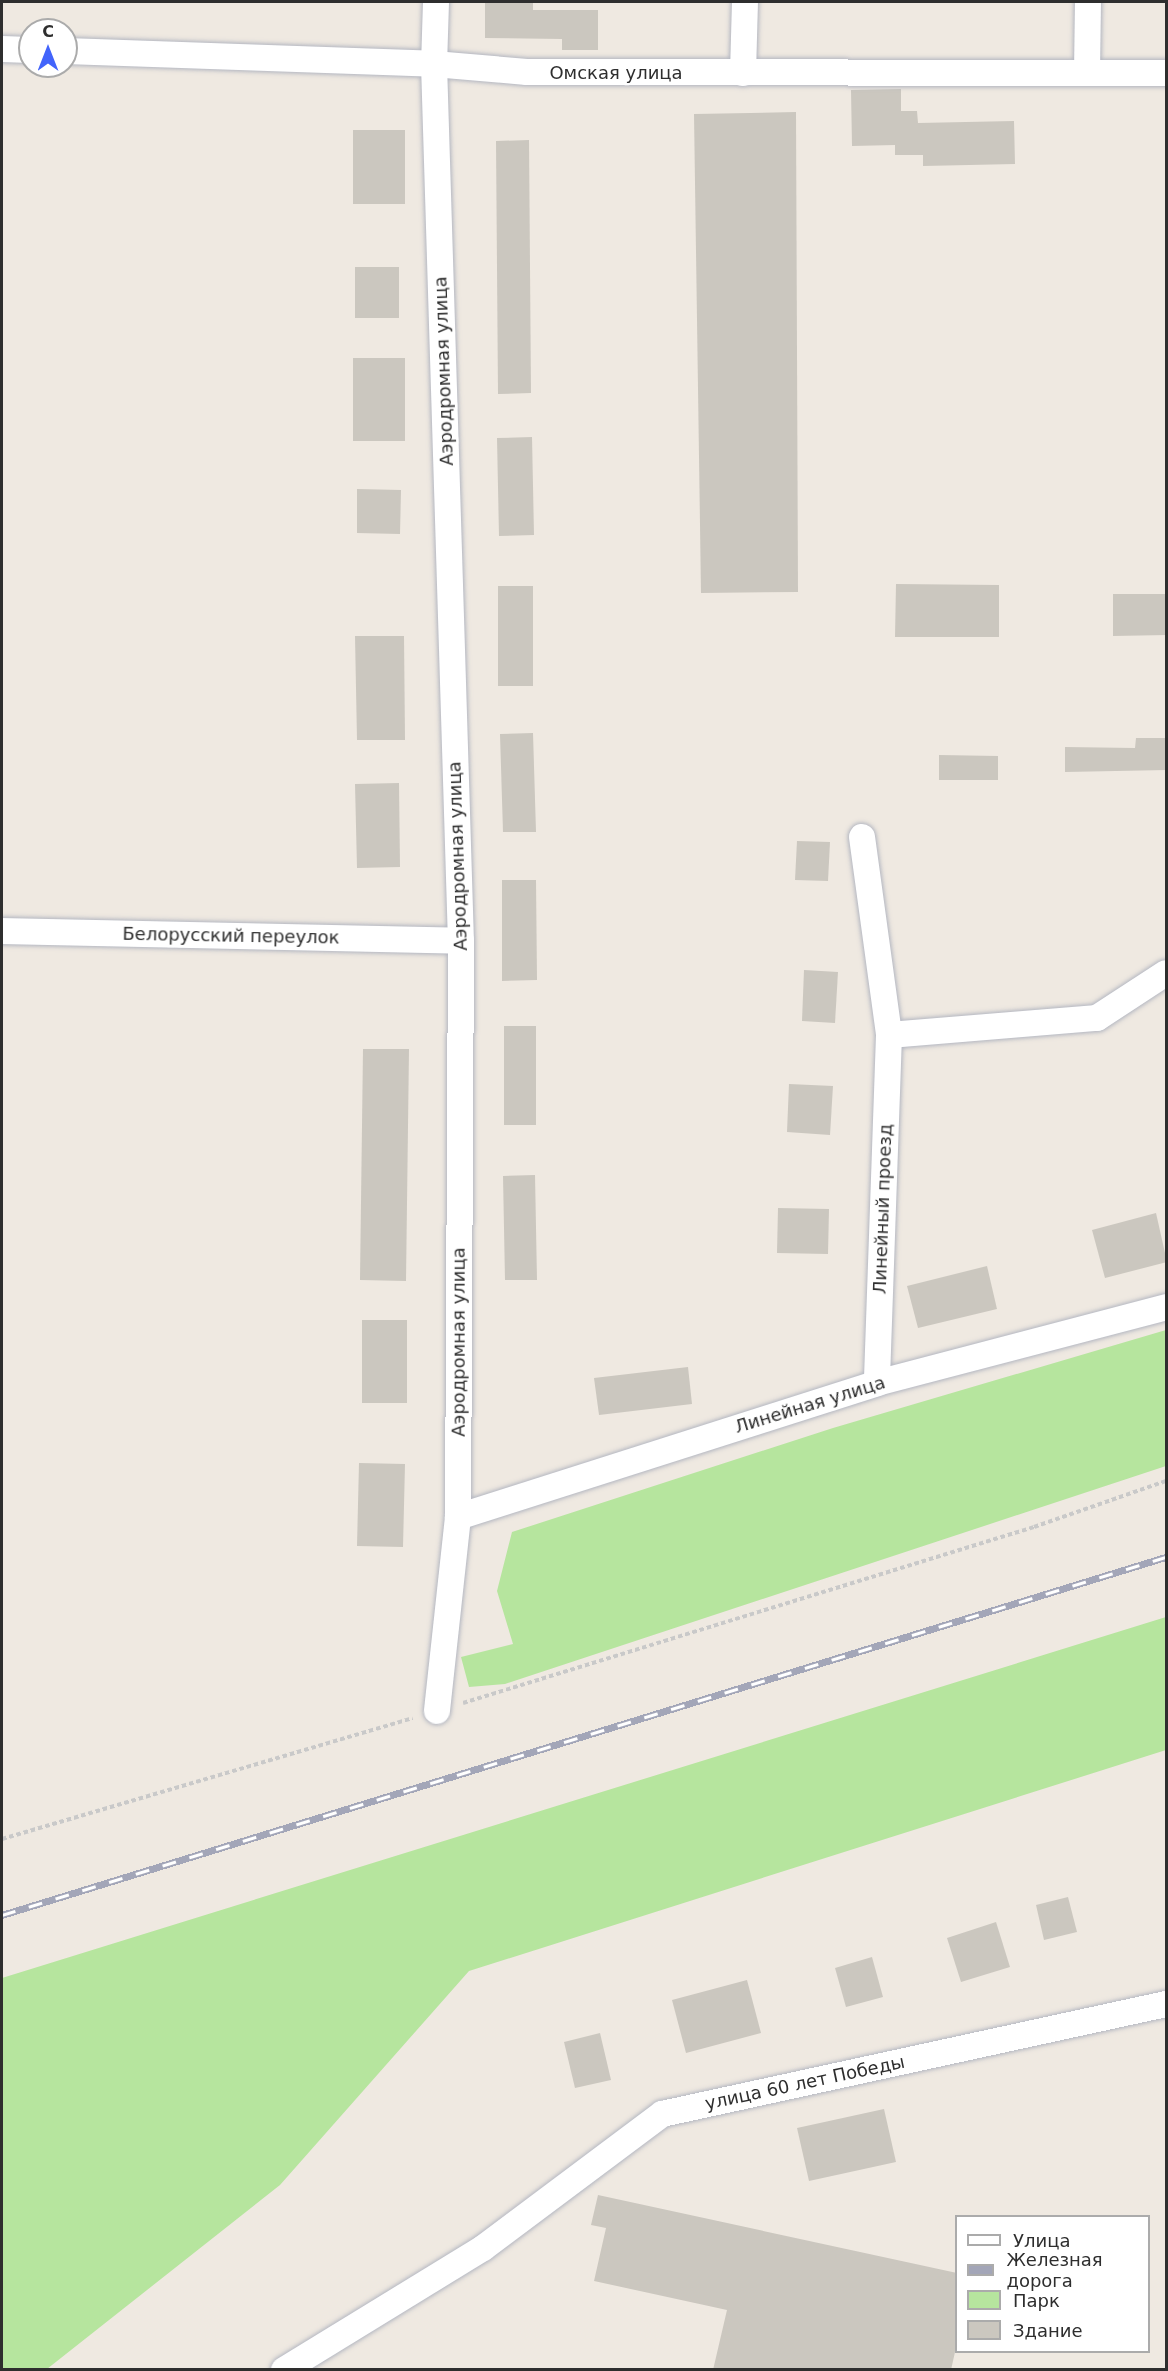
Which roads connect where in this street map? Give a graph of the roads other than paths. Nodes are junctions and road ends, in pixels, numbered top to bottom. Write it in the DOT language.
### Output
graph roads {
  1 [pos="436,2"];
  2 [pos="745,2"];
  3 [pos="1088,2"];
  4 [pos="2,49"];
  5 [pos="18,50"];
  6 [pos="78,51"];
  7 [pos="434,64"];
  8 [pos="1087,72"];
  9 [pos="743,73"];
  10 [pos="1167,73"];
  11 [pos="862,837"];
  12 [pos="2,931"];
  13 [pos="461,941"];
  14 [pos="1167,973"];
  15 [pos="889,1035"];
  16 [pos="1167,1308"];
  17 [pos="878,1383"];
  18 [pos="458,1517"];
  19 [pos="437,1711"];
  20 [pos="1167,2004"];
  21 [pos="284,2370"];
  1 -- 7 [label="street, Аэродромная улица"];
  2 -- 9 [label="street"];
  3 -- 8 [label="street"];
  4 -- 5 [label="street"];
  6 -- 7 [label="street, Омская улица"];
  7 -- 9 [label="street, Омская улица"];
  7 -- 13 [label="street, Аэродромная улица"];
  8 -- 9 [label="street, Омская улица"];
  8 -- 10 [label="street, Омская улица"];
  11 -- 15 [label="street, Линейный проезд"];
  12 -- 13 [label="street, Белорусский переулок"];
  13 -- 18 [label="street, Аэродромная улица"];
  14 -- 15 [label="street"];
  15 -- 17 [label="street, Линейный проезд"];
  16 -- 17 [label="street, Линейная улица"];
  17 -- 18 [label="street, Линейная улица"];
  18 -- 19 [label="street, Аэродромная улица"];
  20 -- 21 [label="street, улица 60 лет Победы"];
}
